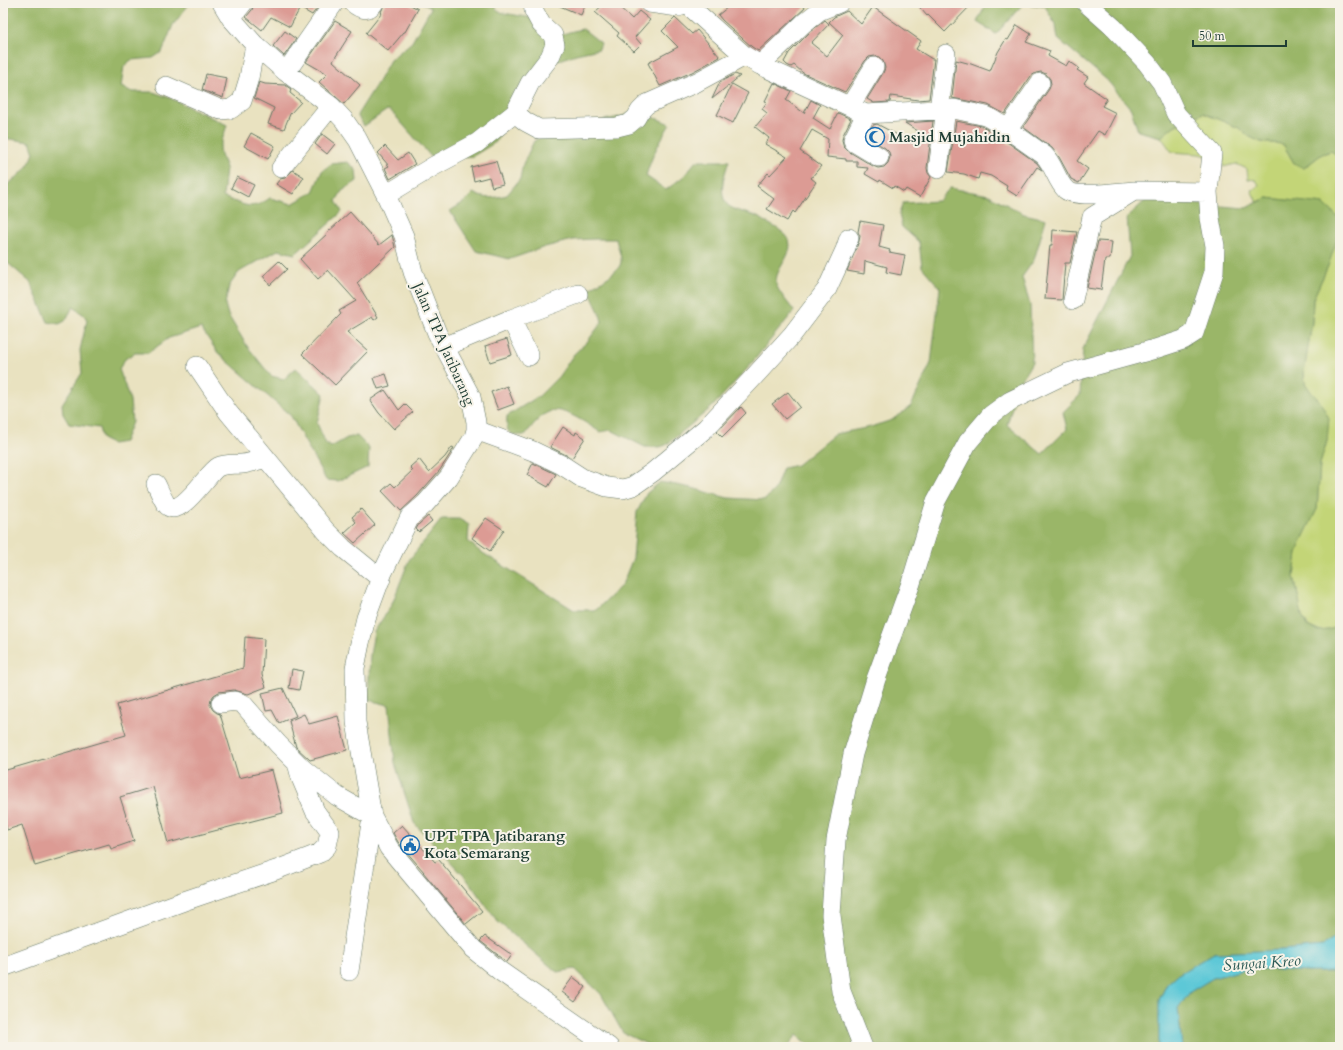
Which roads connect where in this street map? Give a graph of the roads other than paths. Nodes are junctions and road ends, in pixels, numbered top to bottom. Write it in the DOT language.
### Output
graph roads {
  1 [pos="243,3"];
  2 [pos="334,3"];
  3 [pos="354,3"];
  4 [pos="374,3"];
  5 [pos="533,3"];
  6 [pos="649,3"];
  7 [pos="839,3"];
  8 [pos="1086,3"];
  9 [pos="690,4"];
  10 [pos="226,10"];
  11 [pos="255,45"];
  12 [pos="946,54"];
  13 [pos="753,60"];
  14 [pos="874,67"];
  15 [pos="286,72"];
  16 [pos="1040,83"];
  17 [pos="166,86"];
  18 [pos="332,106"];
  19 [pos="943,109"];
  20 [pos="858,110"];
  21 [pos="515,113"];
  22 [pos="1008,129"];
  23 [pos="879,157"];
  24 [pos="281,168"];
  25 [pos="938,169"];
  26 [pos="1134,192"];
  27 [pos="1208,192"];
  28 [pos="386,195"];
  29 [pos="849,238"];
  30 [pos="578,294"];
  31 [pos="1073,300"];
  32 [pos="510,319"];
  33 [pos="444,347"];
  34 [pos="529,356"];
  35 [pos="197,366"];
  36 [pos="476,430"];
  37 [pos="266,458"];
  38 [pos="156,484"];
  39 [pos="380,579"];
  40 [pos="221,703"];
  41 [pos="297,763"];
  42 [pos="372,816"];
  43 [pos="3,967"];
  44 [pos="349,971"];
  45 [pos="609,1047"];
  46 [pos="863,1047"];
  1 -- 10 [label="street"];
  2 -- 15 [label="street"];
  3 -- 4 [label="street"];
  5 -- 21 [label="street"];
  6 -- 9 [label="street"];
  7 -- 13 [label="street"];
  8 -- 27 [label="street"];
  9 -- 13 [label="street"];
  10 -- 11 [label="street, Jalan TPA Jatibarang"];
  11 -- 15 [label="street, Jalan TPA Jatibarang"];
  11 -- 17 [label="street"];
  12 -- 19 [label="street"];
  13 -- 20 [label="street"];
  13 -- 21 [label="street"];
  14 -- 20 [label="street"];
  15 -- 18 [label="street, Jalan TPA Jatibarang"];
  16 -- 22 [label="street"];
  18 -- 24 [label="street"];
  18 -- 28 [label="street, Jalan TPA Jatibarang"];
  19 -- 20 [label="street"];
  19 -- 22 [label="street"];
  19 -- 25 [label="street"];
  20 -- 23 [label="street"];
  21 -- 28 [label="street"];
  22 -- 26 [label="street"];
  26 -- 27 [label="street"];
  26 -- 31 [label="street"];
  27 -- 46 [label="street"];
  28 -- 33 [label="street, Jalan TPA Jatibarang"];
  29 -- 36 [label="street"];
  30 -- 32 [label="street"];
  32 -- 33 [label="street"];
  32 -- 34 [label="street"];
  33 -- 36 [label="street, Jalan TPA Jatibarang"];
  35 -- 37 [label="street"];
  36 -- 39 [label="street"];
  37 -- 38 [label="street"];
  37 -- 39 [label="street"];
  39 -- 42 [label="street"];
  40 -- 41 [label="street"];
  41 -- 42 [label="street"];
  41 -- 43 [label="street"];
  42 -- 44 [label="street"];
  42 -- 45 [label="street"];
}
